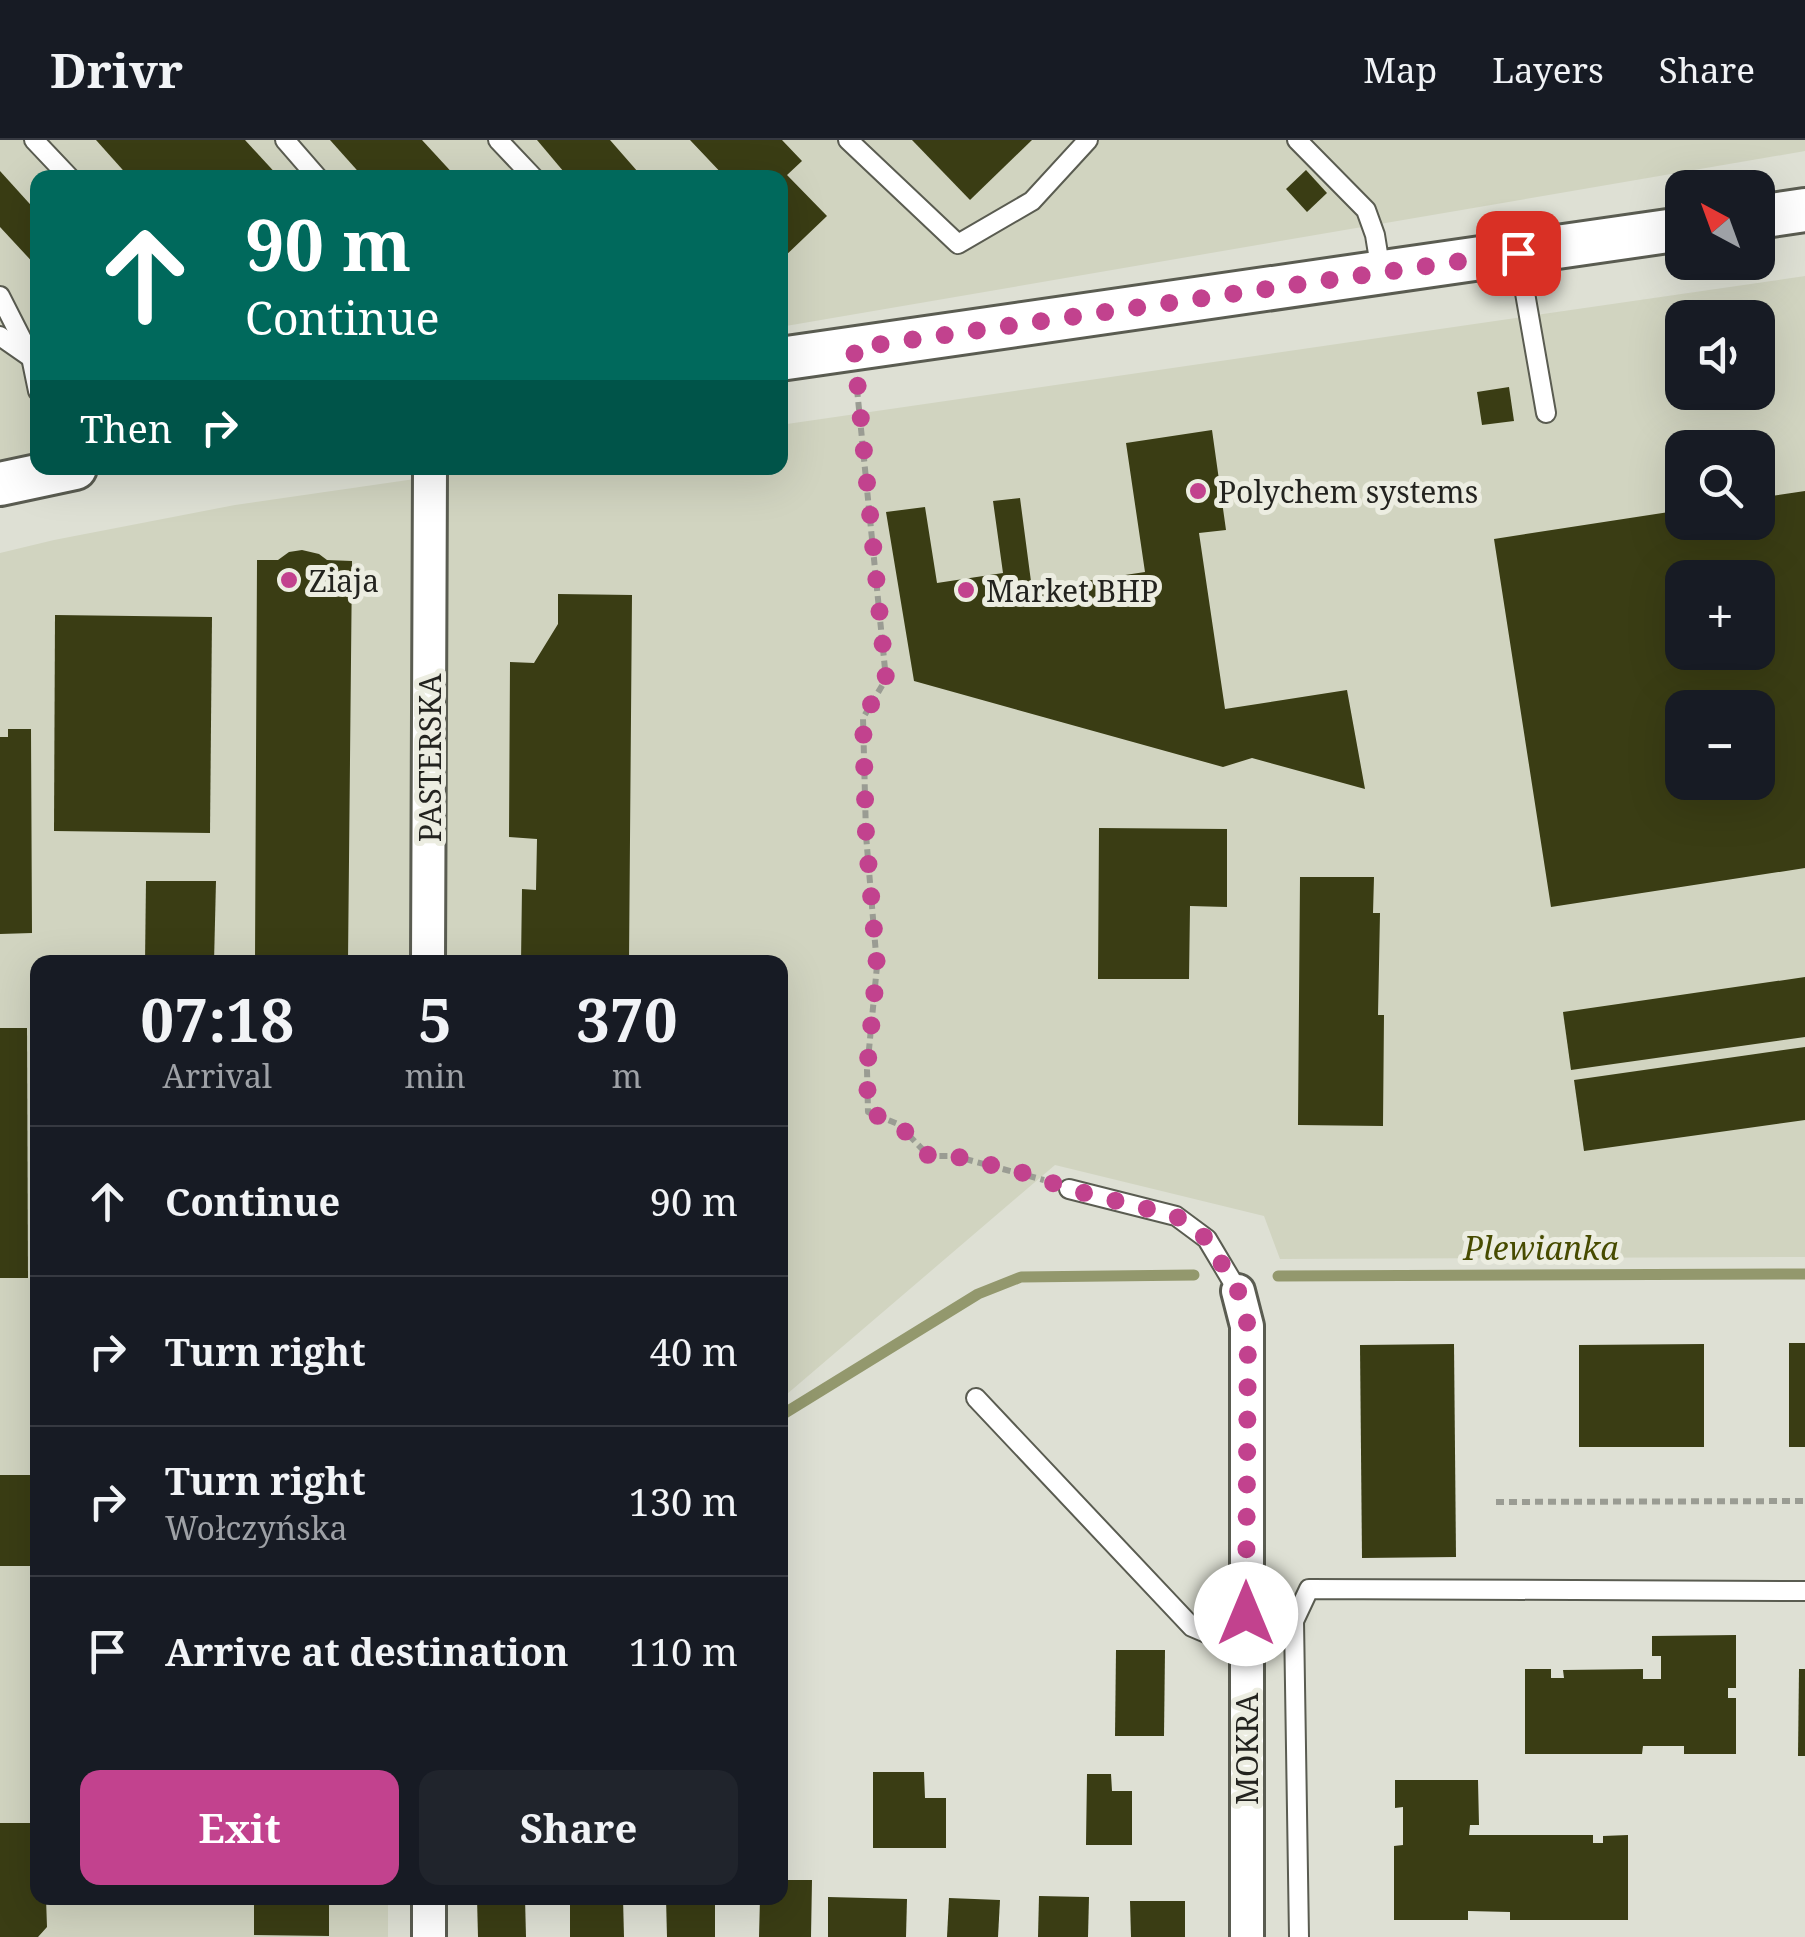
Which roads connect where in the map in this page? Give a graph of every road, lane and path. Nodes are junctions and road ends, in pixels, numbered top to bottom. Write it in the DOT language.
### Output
graph roads {
  1 [pos="34,140"];
  2 [pos="286,140"];
  3 [pos="498,140"];
  4 [pos="848,140"];
  5 [pos="1088,140"];
  6 [pos="1298,140"];
  7 [pos="62,170"];
  8 [pos="311,170"];
  9 [pos="526,170"];
  10 [pos="1805,210"];
  11 [pos="1775,215"];
  12 [pos="1665,231"];
  13 [pos="1518,253"];
  14 [pos="1381,272"];
  15 [pos="0,296"];
  16 [pos="0,336"];
  17 [pos="854,348"];
  18 [pos="30,356"];
  19 [pos="30,357"];
  20 [pos="788,358"];
  21 [pos="1546,413"];
  22 [pos="36,475"];
  23 [pos="430,475"];
  24 [pos="0,484"];
  25 [pos="428,955"];
  26 [pos="1069,1189"];
  27 [pos="1238,1291"];
  28 [pos="976,1398"];
  29 [pos="1805,1500"];
  30 [pos="1496,1502"];
  31 [pos="1805,1591"];
  32 [pos="1246,1650"];
  33 [pos="429,1905"];
  34 [pos="430,1937"];
  35 [pos="1247,1937"];
  36 [pos="1299,1937"];
  1 -- 7 [label="lane"];
  2 -- 8 [label="lane"];
  3 -- 9 [label="lane"];
  4 -- 5 [label="lane"];
  6 -- 14 [label="lane"];
  10 -- 11 [label="street"];
  12 -- 13 [label="street"];
  13 -- 14 [label="street"];
  13 -- 21 [label="lane"];
  14 -- 17 [label="street"];
  15 -- 18 [label="lane"];
  16 -- 19 [label="lane"];
  17 -- 20 [label="street"];
  17 -- 26 [label="path"];
  22 -- 24 [label="street"];
  23 -- 25 [label="street, PASTERSKA"];
  26 -- 27 [label="lane, MOKRA"];
  27 -- 32 [label="street, MOKRA"];
  28 -- 32 [label="lane"];
  29 -- 30 [label="path"];
  31 -- 36 [label="lane"];
  32 -- 35 [label="street, MOKRA"];
  33 -- 34 [label="street"];
}
